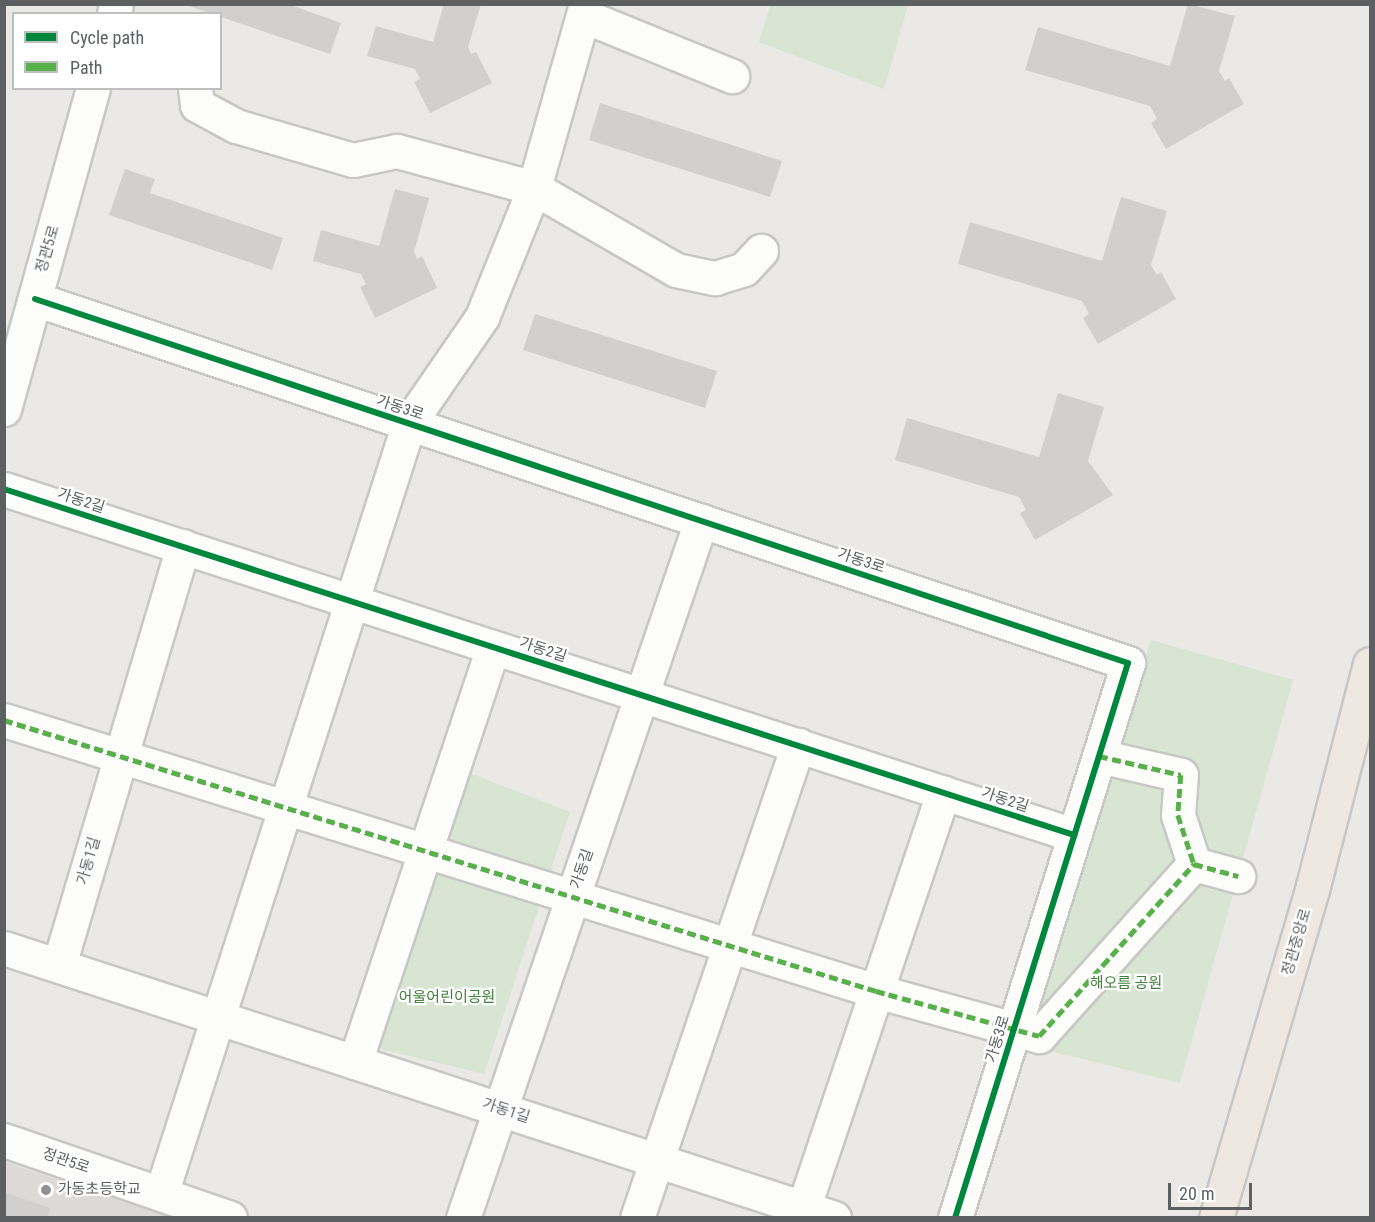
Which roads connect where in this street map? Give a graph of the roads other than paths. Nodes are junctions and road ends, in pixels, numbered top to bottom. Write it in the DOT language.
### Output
graph roads {
  1 [pos="585,10"];
  2 [pos="732,76"];
  3 [pos="92,90"];
  4 [pos="195,90"];
  5 [pos="534,188"];
  6 [pos="761,251"];
  7 [pos="34,299"];
  8 [pos="4,409"];
  9 [pos="408,423"];
  10 [pos="4,489"];
  11 [pos="701,520"];
  12 [pos="183,546"];
  13 [pos="351,601"];
  14 [pos="494,647"];
  15 [pos="1371,664"];
  16 [pos="641,695"];
  17 [pos="4,720"];
  18 [pos="798,745"];
  19 [pos="119,756"];
  20 [pos="1099,756"];
  21 [pos="943,792"];
  22 [pos="283,807"];
  23 [pos="1074,835"];
  24 [pos="424,850"];
  25 [pos="1194,864"];
  26 [pos="1238,876"];
  27 [pos="573,897"];
  28 [pos="730,946"];
  29 [pos="4,948"];
  30 [pos="58,965"];
  31 [pos="876,991"];
  32 [pos="215,1016"];
  33 [pos="1013,1032"];
  34 [pos="355,1062"];
  35 [pos="500,1109"];
  36 [pos="4,1140"];
  37 [pos="657,1160"];
  38 [pos="161,1194"];
  39 [pos="801,1213"];
  40 [pos="230,1218"];
  41 [pos="463,1218"];
  42 [pos="638,1218"];
  43 [pos="834,1218"];
  44 [pos="955,1218"];
  45 [pos="1216,1218"];
  1 -- 2 [label="street"];
  1 -- 5 [label="street"];
  3 -- 7 [label="street, 정관5로"];
  4 -- 5 [label="street"];
  5 -- 6 [label="street"];
  5 -- 9 [label="street"];
  7 -- 8 [label="street, 정관5로"];
  7 -- 9 [label="street, 가동3로"];
  9 -- 11 [label="street, 가동3로"];
  9 -- 13 [label="street, 가동3로"];
  10 -- 12 [label="street, 가동2길"];
  11 -- 16 [label="street, 가동길"];
  11 -- 20 [label="street, 가동3로"];
  12 -- 13 [label="street, 가동2길"];
  12 -- 19 [label="street"];
  13 -- 14 [label="street, 가동2길"];
  13 -- 22 [label="street"];
  14 -- 16 [label="street, 가동2길"];
  14 -- 24 [label="street"];
  15 -- 45 [label="highway, 정관중앙로"];
  16 -- 18 [label="street, 가동2길"];
  16 -- 27 [label="street, 가동길"];
  17 -- 19 [label="street"];
  18 -- 21 [label="street, 가동2길"];
  18 -- 28 [label="street"];
  19 -- 22 [label="street"];
  19 -- 30 [label="street, 가동1길"];
  20 -- 23 [label="street, 가동3로"];
  20 -- 25 [label="street"];
  21 -- 23 [label="street, 가동2길"];
  21 -- 31 [label="street"];
  22 -- 24 [label="street"];
  22 -- 32 [label="street"];
  23 -- 33 [label="street, 가동3로"];
  24 -- 27 [label="street"];
  24 -- 34 [label="street"];
  25 -- 26 [label="street"];
  25 -- 33 [label="street"];
  27 -- 28 [label="street"];
  27 -- 35 [label="street, 가동길"];
  28 -- 31 [label="street"];
  28 -- 37 [label="street"];
  29 -- 30 [label="street, 가동1길"];
  30 -- 32 [label="street, 가동1길"];
  31 -- 33 [label="street"];
  31 -- 39 [label="street"];
  32 -- 34 [label="street, 가동1길"];
  32 -- 38 [label="street"];
  33 -- 44 [label="street, 가동3로"];
  34 -- 35 [label="street, 가동1길"];
  35 -- 37 [label="street, 가동1길"];
  35 -- 41 [label="street, 가동길"];
  36 -- 38 [label="street, 정관5로"];
  37 -- 39 [label="street, 가동1길"];
  37 -- 42 [label="street"];
  38 -- 40 [label="street"];
  39 -- 43 [label="street, 가동1길"];
}
